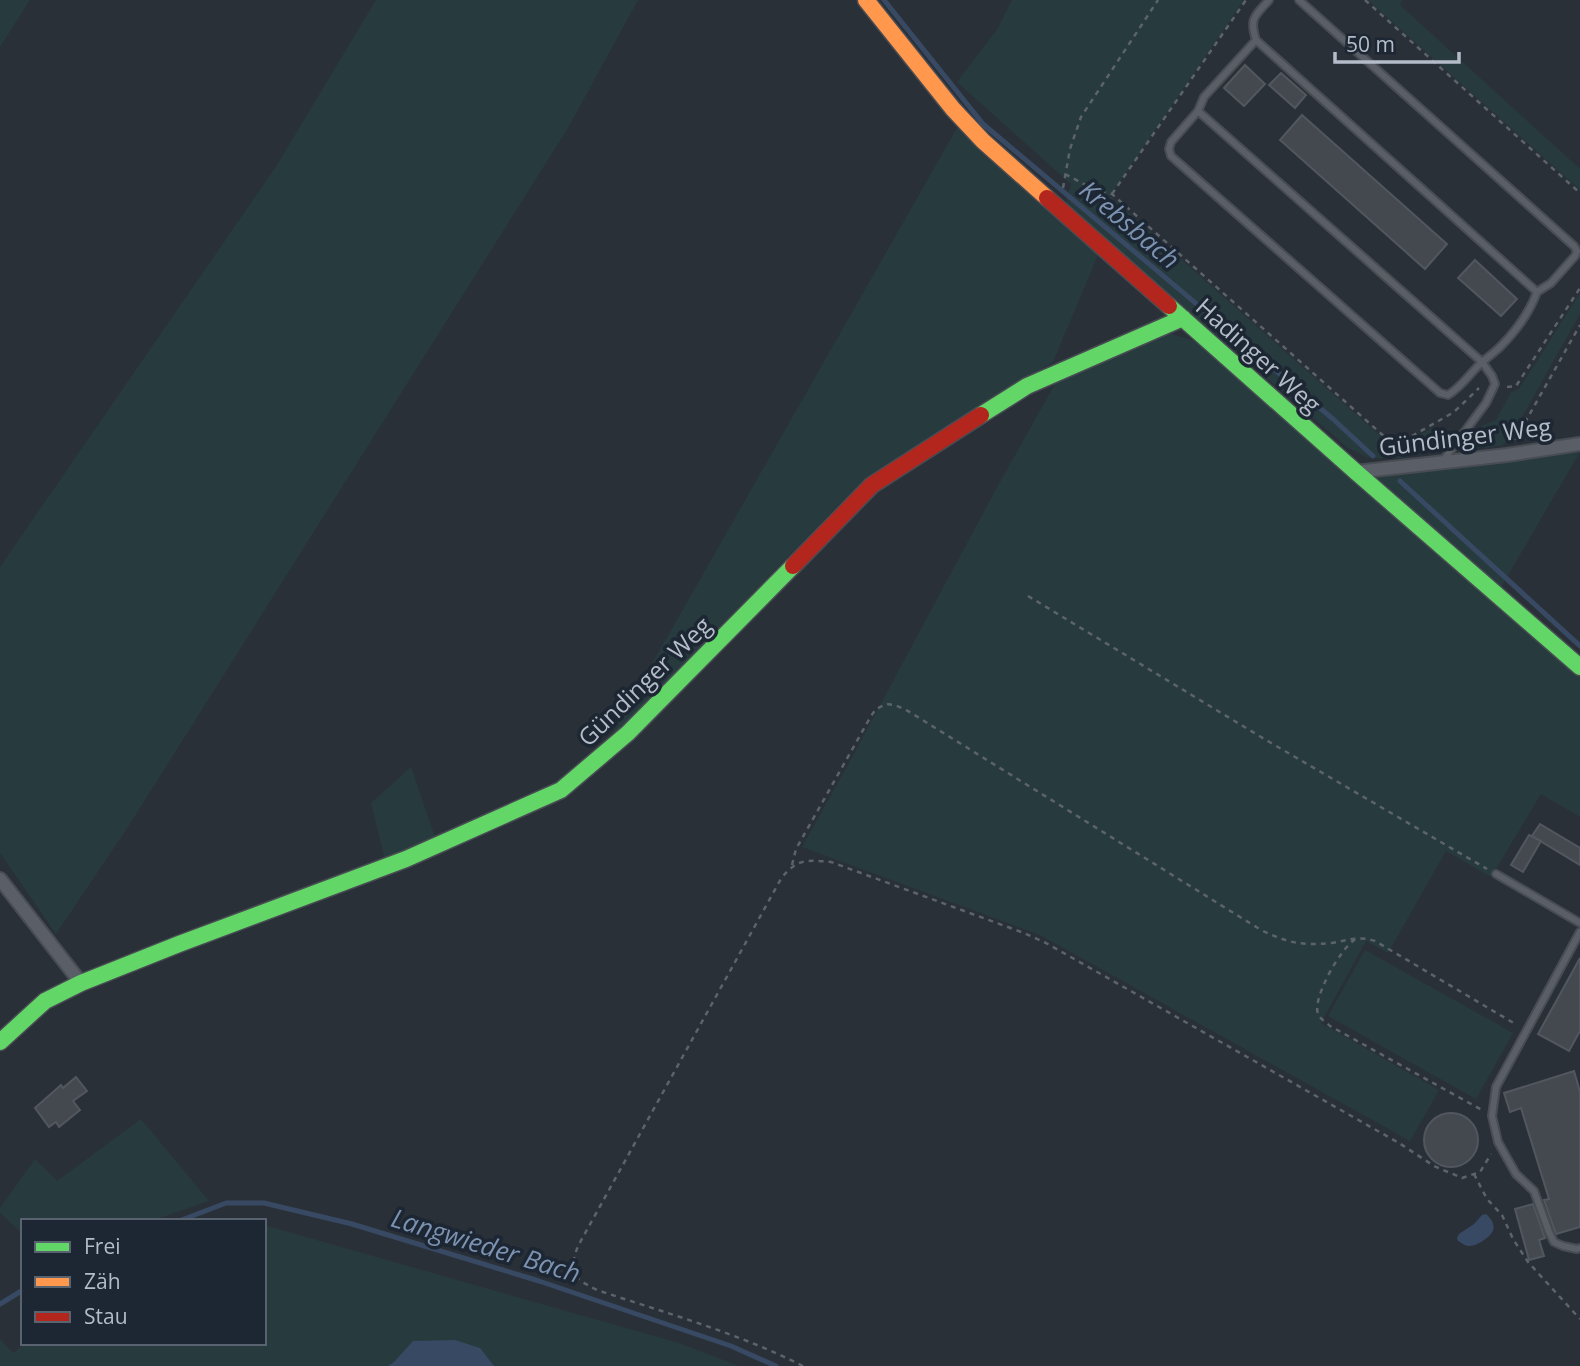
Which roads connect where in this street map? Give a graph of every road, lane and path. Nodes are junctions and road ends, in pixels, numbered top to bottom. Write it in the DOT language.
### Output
graph roads {
  1 [pos="866,0"];
  2 [pos="1158,0"];
  3 [pos="1246,0"];
  4 [pos="1269,0"];
  5 [pos="1299,0"];
  6 [pos="1364,0"];
  7 [pos="1256,40"];
  8 [pos="1198,111"];
  9 [pos="1065,174"];
  10 [pos="1064,179"];
  11 [pos="1580,193"];
  12 [pos="1112,194"];
  13 [pos="1580,288"];
  14 [pos="1537,292"];
  15 [pos="1183,318"];
  16 [pos="1580,325"];
  17 [pos="1482,362"];
  18 [pos="1493,388"];
  19 [pos="1580,444"];
  20 [pos="1507,455"];
  21 [pos="1442,462"];
  22 [pos="1356,472"];
  23 [pos="1028,596"];
  24 [pos="1580,667"];
  25 [pos="792,865"];
  26 [pos="1496,874"];
  27 [pos="0,879"];
  28 [pos="1580,923"];
  29 [pos="1580,932"];
  30 [pos="1355,939"];
  31 [pos="81,983"];
  32 [pos="1527,1031"];
  33 [pos="0,1042"];
  34 [pos="1492,1116"];
  35 [pos="1498,1142"];
  36 [pos="1474,1174"];
  37 [pos="1580,1248"];
  38 [pos="1580,1319"];
  39 [pos="803,1366"];
  1 -- 15 [label="street, Hadinger Weg"];
  2 -- 9 [label="path"];
  3 -- 12 [label="path"];
  4 -- 7 [label="lane"];
  5 -- 14 [label="lane"];
  6 -- 11 [label="path"];
  7 -- 8 [label="lane"];
  7 -- 14 [label="lane"];
  8 -- 17 [label="lane"];
  8 -- 17 [label="lane"];
  9 -- 10 [label="path"];
  9 -- 12 [label="path"];
  12 -- 18 [label="path"];
  13 -- 18 [label="path"];
  14 -- 17 [label="lane"];
  15 -- 22 [label="street, Hadinger Weg"];
  15 -- 31 [label="street, Gündinger Weg"];
  16 -- 20 [label="path"];
  17 -- 18 [label="lane"];
  18 -- 21 [label="lane"];
  19 -- 20 [label="street, Gündinger Weg"];
  20 -- 21 [label="street, Gündinger Weg"];
  21 -- 22 [label="street, Gündinger Weg"];
  22 -- 24 [label="street, Hadinger Weg"];
  23 -- 26 [label="path"];
  25 -- 30 [label="path"];
  25 -- 36 [label="path"];
  25 -- 39 [label="path"];
  26 -- 28 [label="lane"];
  27 -- 31 [label="street"];
  29 -- 32 [label="lane"];
  30 -- 32 [label="path"];
  30 -- 34 [label="path"];
  31 -- 33 [label="street, Gündinger Weg"];
  32 -- 34 [label="lane"];
  34 -- 35 [label="lane"];
  35 -- 36 [label="path"];
  35 -- 37 [label="lane"];
  36 -- 38 [label="path"];
}
